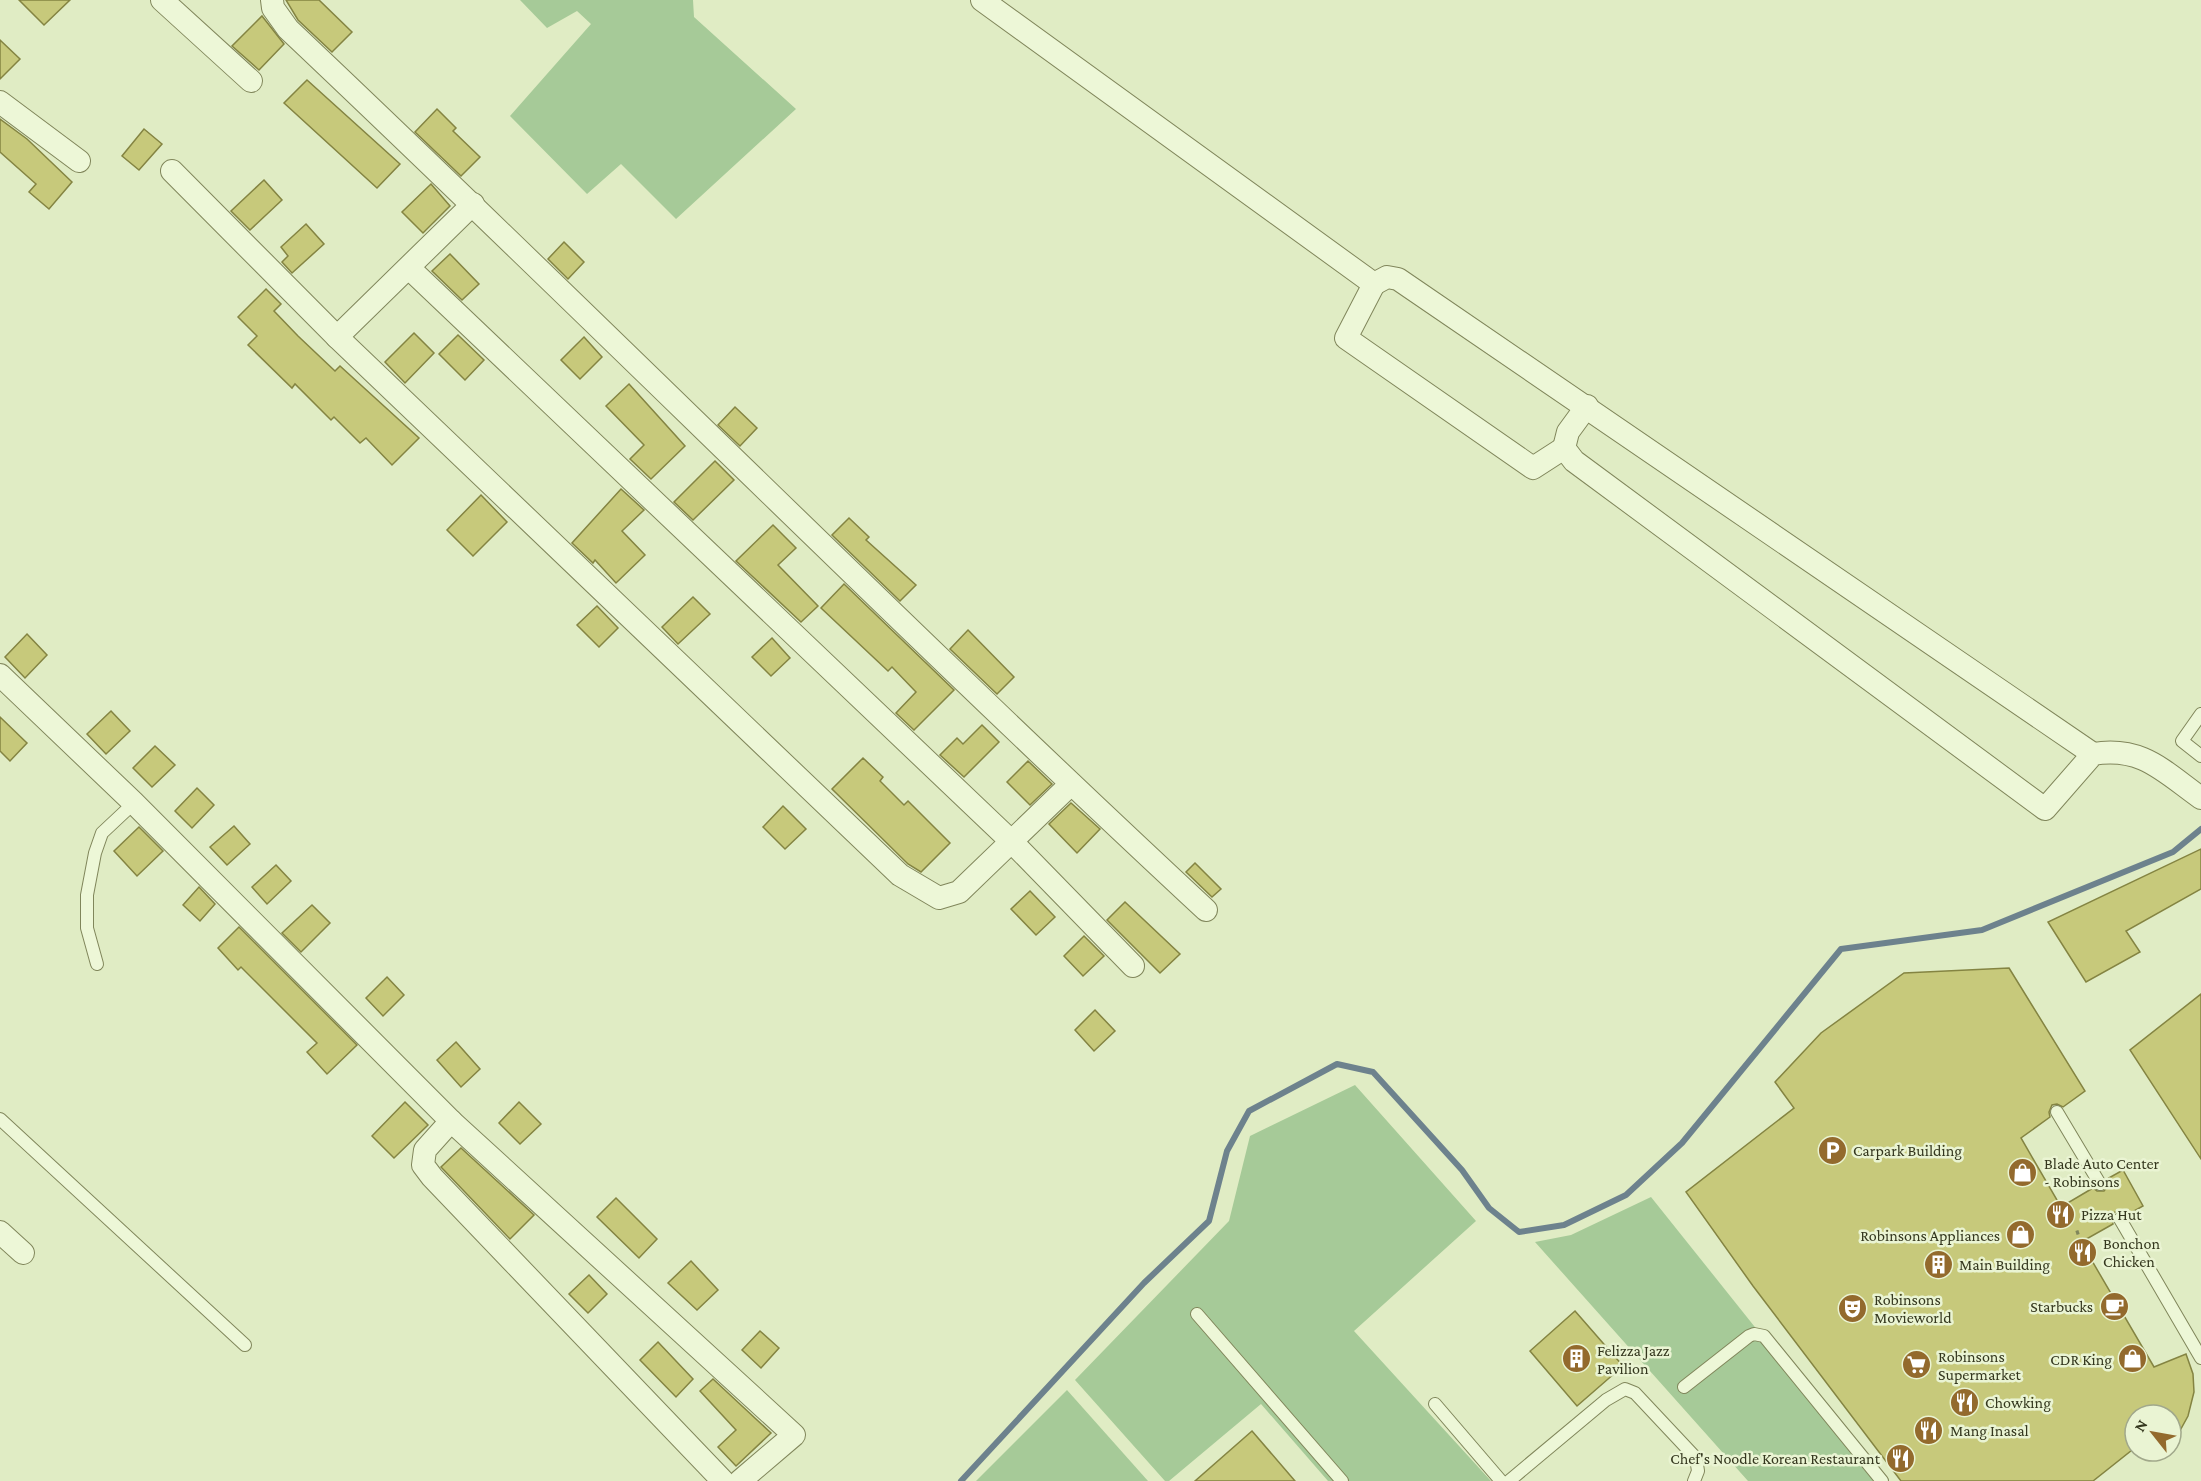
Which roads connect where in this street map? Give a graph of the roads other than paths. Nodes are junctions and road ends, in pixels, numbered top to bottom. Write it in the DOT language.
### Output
graph roads {
  1 [pos="162,0"];
  2 [pos="272,0"];
  3 [pos="981,0"];
  4 [pos="251,81"];
  5 [pos="0,102"];
  6 [pos="79,161"];
  7 [pos="172,171"];
  8 [pos="473,204"];
  9 [pos="409,268"];
  10 [pos="1374,284"];
  11 [pos="337,337"];
  12 [pos="1587,406"];
  13 [pos="1564,448"];
  14 [pos="0,675"];
  15 [pos="2201,714"];
  16 [pos="2093,754"];
  17 [pos="2201,756"];
  18 [pos="1071,784"];
  19 [pos="2201,798"];
  20 [pos="134,804"];
  21 [pos="1012,842"];
  22 [pos="1206,910"];
  23 [pos="97,964"];
  24 [pos="1133,966"];
  25 [pos="2057,1112"];
  26 [pos="0,1119"];
  27 [pos="451,1121"];
  28 [pos="2100,1184"];
  29 [pos="2120,1219"];
  30 [pos="0,1232"];
  31 [pos="22,1253"];
  32 [pos="1197,1314"];
  33 [pos="245,1345"];
  34 [pos="2201,1358"];
  35 [pos="1684,1387"];
  36 [pos="1435,1404"];
  37 [pos="723,1481"];
  38 [pos="740,1481"];
  39 [pos="1342,1481"];
  40 [pos="1501,1481"];
  41 [pos="1509,1481"];
  42 [pos="1694,1481"];
  43 [pos="1882,1481"];
  1 -- 4 [label="street"];
  2 -- 8 [label="street"];
  3 -- 10 [label="street"];
  5 -- 6 [label="street"];
  7 -- 11 [label="street"];
  8 -- 9 [label="street"];
  8 -- 18 [label="street"];
  9 -- 11 [label="street"];
  9 -- 21 [label="street"];
  10 -- 12 [label="street"];
  10 -- 13 [label="street"];
  11 -- 21 [label="street"];
  12 -- 13 [label="street"];
  12 -- 16 [label="street"];
  13 -- 16 [label="street"];
  14 -- 20 [label="street"];
  15 -- 17 [label="lane"];
  16 -- 19 [label="street"];
  18 -- 21 [label="street"];
  18 -- 22 [label="street"];
  20 -- 23 [label="lane"];
  20 -- 27 [label="street"];
  21 -- 24 [label="street"];
  25 -- 28 [label="lane"];
  26 -- 33 [label="lane"];
  27 -- 37 [label="street"];
  27 -- 38 [label="street"];
  29 -- 34 [label="lane"];
  30 -- 31 [label="street"];
  32 -- 39 [label="lane"];
  35 -- 43 [label="lane"];
  36 -- 40 [label="lane"];
  41 -- 42 [label="lane"];
}
